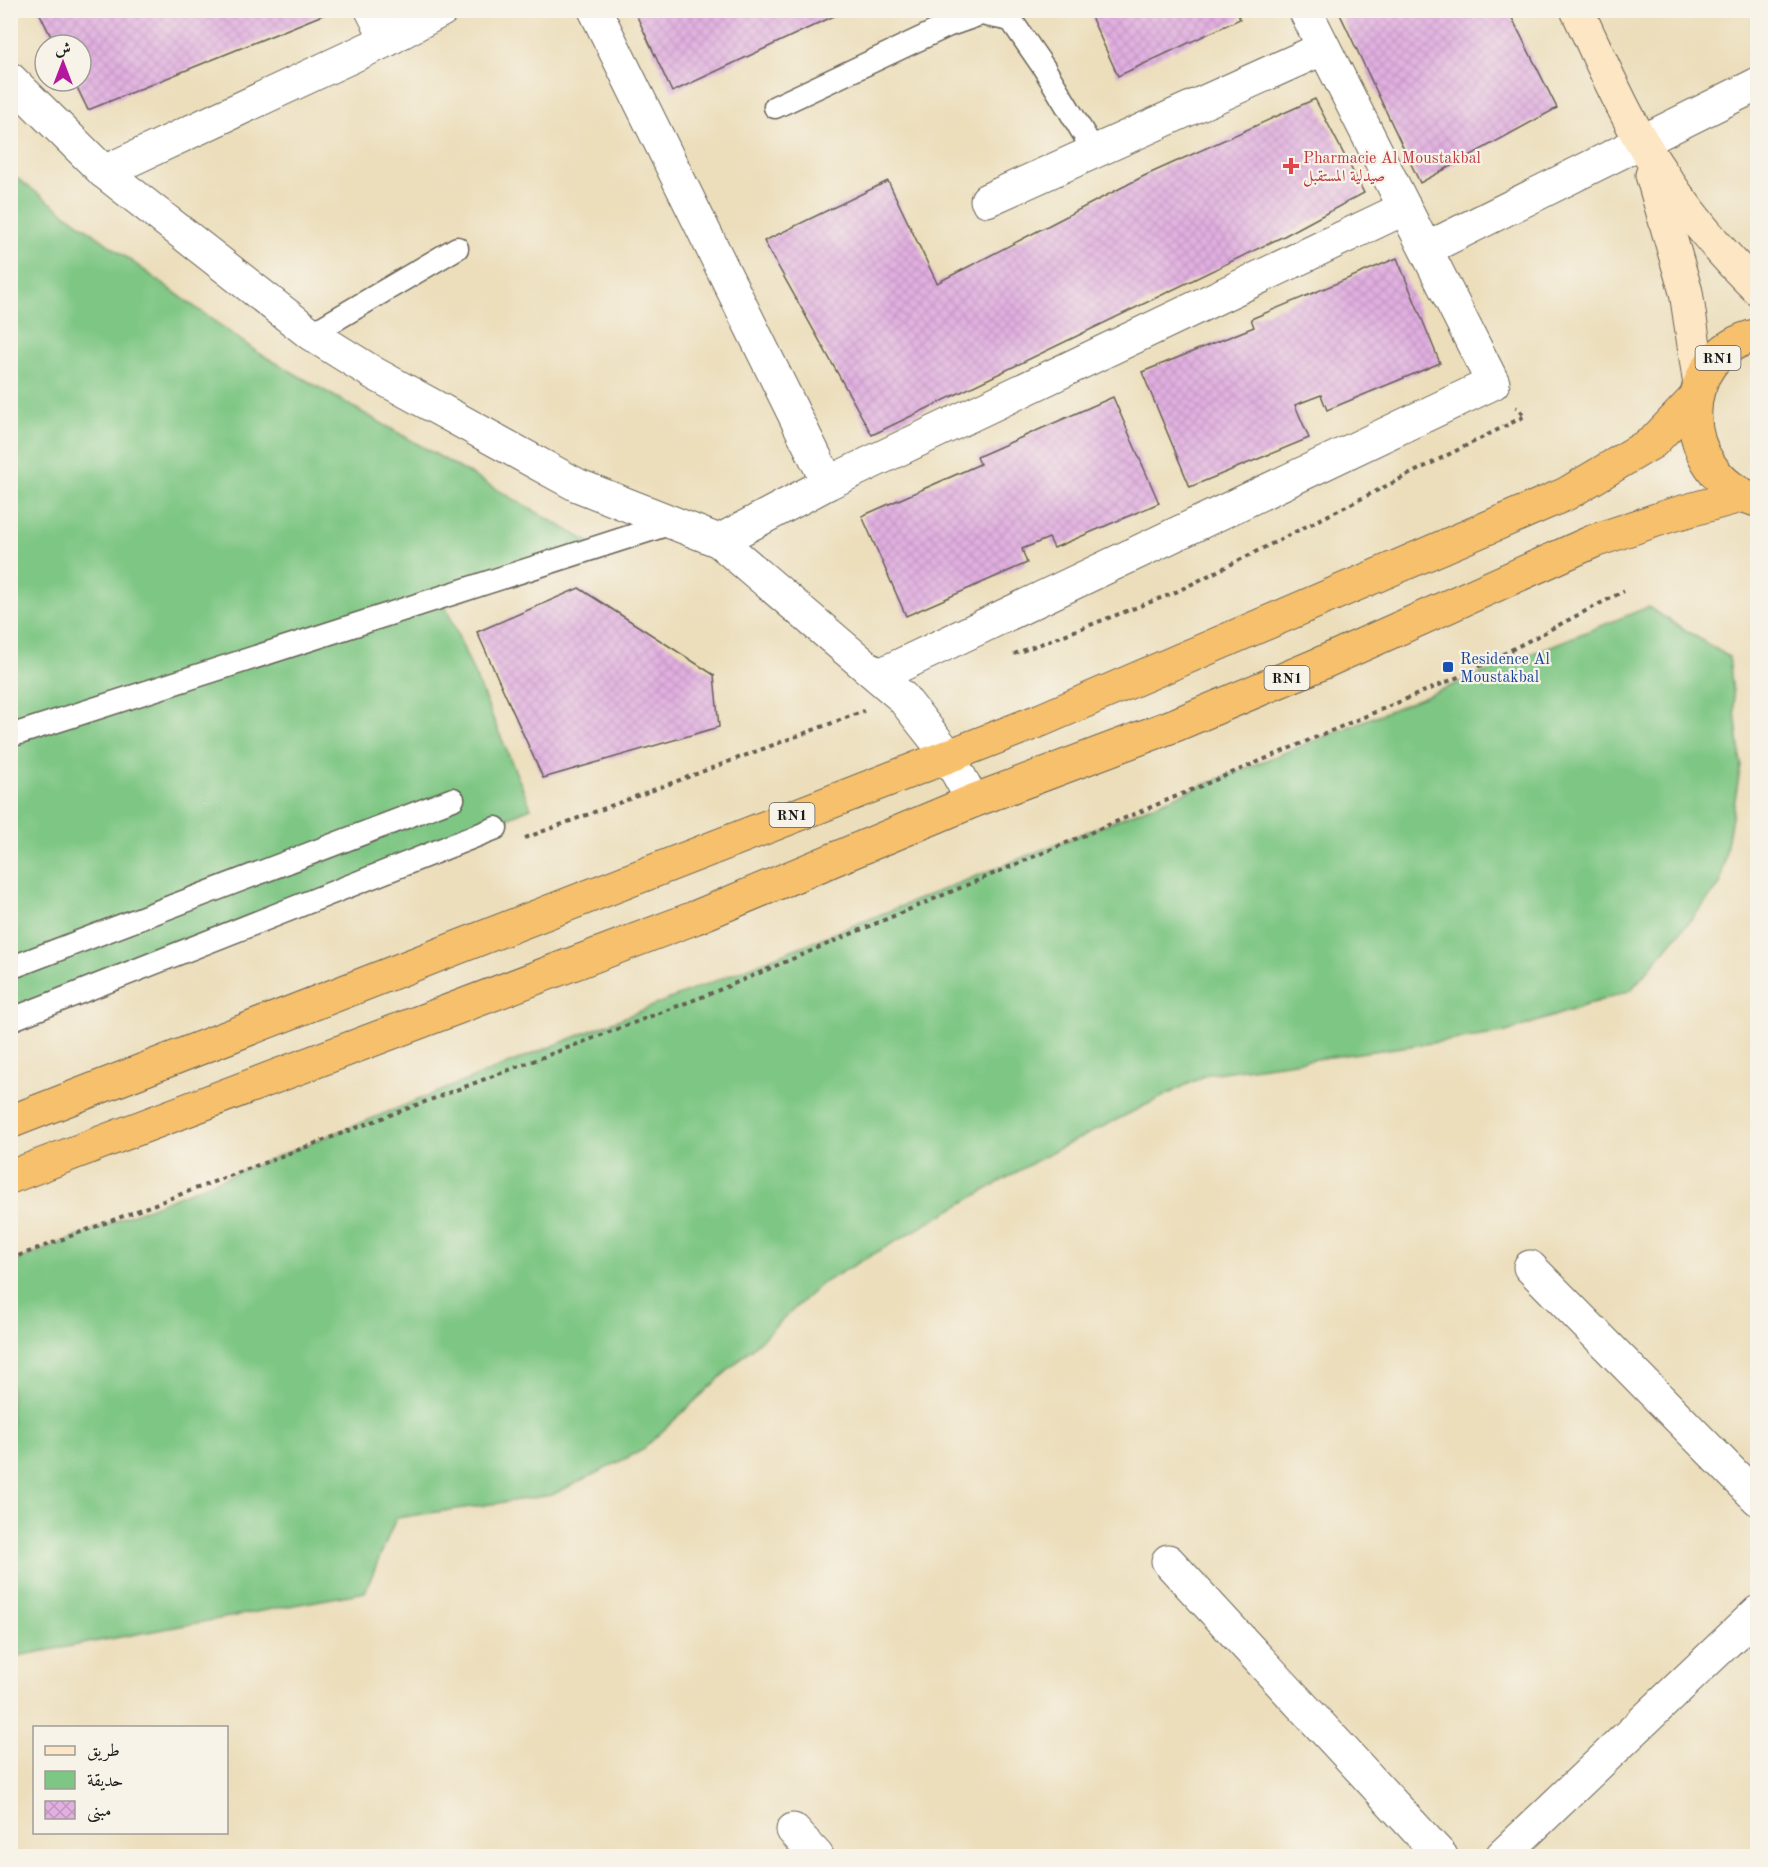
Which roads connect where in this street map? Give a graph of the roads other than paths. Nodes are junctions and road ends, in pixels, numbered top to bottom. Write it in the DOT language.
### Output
graph roads {
  1 [pos="372,10"];
  2 [pos="442,10"];
  3 [pos="596,10"];
  4 [pos="1305,10"];
  5 [pos="1577,10"];
  6 [pos="387,40"];
  7 [pos="1324,48"];
  8 [pos="10,79"];
  9 [pos="1758,84"];
  10 [pos="775,107"];
  11 [pos="1642,141"];
  12 [pos="1094,152"];
  13 [pos="104,172"];
  14 [pos="987,200"];
  15 [pos="1405,208"];
  16 [pos="457,248"];
  17 [pos="1426,249"];
  18 [pos="1758,289"];
  19 [pos="311,334"];
  20 [pos="1758,335"];
  21 [pos="1698,391"];
  22 [pos="828,483"];
  23 [pos="1751,498"];
  24 [pos="672,523"];
  25 [pos="719,541"];
  26 [pos="891,686"];
  27 [pos="10,735"];
  28 [pos="948,754"];
  29 [pos="453,799"];
  30 [pos="973,801"];
  31 [pos="496,828"];
  32 [pos="10,968"];
  33 [pos="10,1020"];
  34 [pos="10,1122"];
  35 [pos="10,1177"];
  36 [pos="1530,1268"];
  37 [pos="1758,1499"];
  38 [pos="1168,1561"];
  39 [pos="1758,1612"];
  40 [pos="793,1830"];
  41 [pos="817,1857"];
  42 [pos="1441,1857"];
  43 [pos="1502,1857"];
  1 -- 6 [label="street"];
  2 -- 6 [label="street"];
  3 -- 22 [label="street"];
  4 -- 7 [label="street"];
  5 -- 11 [label="street"];
  6 -- 13 [label="street"];
  7 -- 12 [label="street"];
  7 -- 15 [label="street"];
  8 -- 13 [label="street"];
  9 -- 11 [label="street"];
  10 -- 12 [label="lane"];
  11 -- 17 [label="street"];
  11 -- 18 [label="street"];
  11 -- 21 [label="street"];
  12 -- 14 [label="street"];
  13 -- 19 [label="street"];
  15 -- 17 [label="street"];
  15 -- 22 [label="street"];
  16 -- 19 [label="lane"];
  17 -- 26 [label="street"];
  19 -- 24 [label="street"];
  20 -- 21 [label="highway, RN1"];
  21 -- 23 [label="highway, RN1"];
  21 -- 28 [label="highway, RN1"];
  22 -- 25 [label="street"];
  23 -- 30 [label="highway, RN1"];
  24 -- 25 [label="street"];
  24 -- 27 [label="lane"];
  25 -- 26 [label="street"];
  26 -- 28 [label="street"];
  28 -- 30 [label="street"];
  28 -- 34 [label="highway, RN1"];
  29 -- 32 [label="lane"];
  30 -- 35 [label="highway, RN1"];
  31 -- 33 [label="lane"];
  36 -- 37 [label="street"];
  38 -- 42 [label="street"];
  39 -- 43 [label="street"];
  40 -- 41 [label="street"];
}
